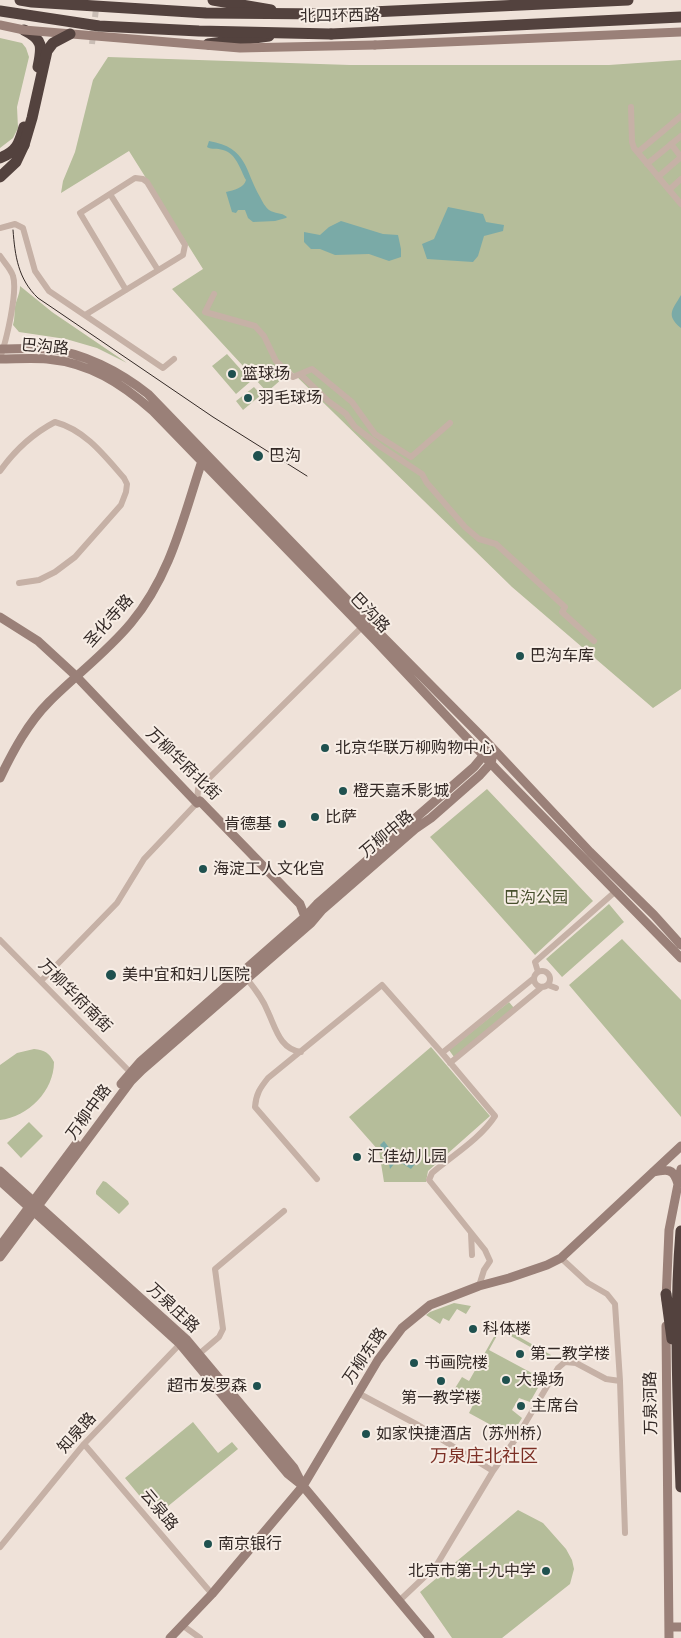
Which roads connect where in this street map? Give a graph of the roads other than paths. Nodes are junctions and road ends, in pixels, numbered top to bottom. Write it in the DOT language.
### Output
graph roads {
  1 [pos="20,0"];
  2 [pos="207,0"];
  3 [pos="213,0"];
  4 [pos="223,0"];
  5 [pos="628,0"];
  6 [pos="0,10"];
  7 [pos="295,14"];
  8 [pos="681,17"];
  9 [pos="0,25"];
  10 [pos="24,30"];
  11 [pos="681,32"];
  12 [pos="295,33"];
  13 [pos="70,34"];
  14 [pos="202,45"];
  15 [pos="631,107"];
  16 [pos="681,116"];
  17 [pos="681,136"];
  18 [pos="671,144"];
  19 [pos="638,152"];
  20 [pos="681,157"];
  21 [pos="0,158"];
  22 [pos="648,164"];
  23 [pos="0,177"];
  24 [pos="658,177"];
  25 [pos="681,179"];
  26 [pos="670,190"];
  27 [pos="110,194"];
  28 [pos="681,204"];
  29 [pos="0,228"];
  30 [pos="0,256"];
  31 [pos="158,270"];
  32 [pos="126,290"];
  33 [pos="214,294"];
  34 [pos="86,315"];
  35 [pos="2,349"];
  36 [pos="0,359"];
  37 [pos="174,359"];
  38 [pos="301,375"];
  39 [pos="450,423"];
  40 [pos="202,461"];
  41 [pos="0,471"];
  42 [pos="20,583"];
  43 [pos="0,617"];
  44 [pos="362,627"];
  45 [pos="594,641"];
  46 [pos="76,676"];
  47 [pos="495,750"];
  48 [pos="484,755"];
  49 [pos="491,763"];
  50 [pos="0,778"];
  51 [pos="196,803"];
  52 [pos="616,891"];
  53 [pos="308,920"];
  54 [pos="0,940"];
  55 [pos="681,945"];
  56 [pos="681,958"];
  57 [pos="536,975"];
  58 [pos="247,979"];
  59 [pos="41,981"];
  60 [pos="545,986"];
  61 [pos="556,988"];
  62 [pos="511,996"];
  63 [pos="518,1006"];
  64 [pos="301,1052"];
  65 [pos="442,1052"];
  66 [pos="450,1063"];
  67 [pos="130,1072"];
  68 [pos="681,1146"];
  69 [pos="681,1169"];
  70 [pos="0,1171"];
  71 [pos="652,1172"];
  72 [pos="317,1179"];
  73 [pos="0,1181"];
  74 [pos="678,1184"];
  75 [pos="34,1207"];
  76 [pos="284,1211"];
  77 [pos="681,1231"];
  78 [pos="471,1233"];
  79 [pos="0,1246"];
  80 [pos="472,1255"];
  81 [pos="0,1257"];
  82 [pos="561,1258"];
  83 [pos="478,1286"];
  84 [pos="666,1294"];
  85 [pos="180,1344"];
  86 [pos="199,1354"];
  87 [pos="620,1381"];
  88 [pos="678,1384"];
  89 [pos="358,1393"];
  90 [pos="84,1444"];
  91 [pos="493,1471"];
  92 [pos="303,1486"];
  93 [pos="681,1487"];
  94 [pos="625,1533"];
  95 [pos="0,1547"];
  96 [pos="212,1594"];
  97 [pos="399,1601"];
  98 [pos="182,1625"];
  99 [pos="670,1627"];
  100 [pos="681,1627"];
  101 [pos="170,1638"];
  102 [pos="200,1638"];
  103 [pos="430,1638"];
  104 [pos="669,1638"];
  1 -- 7 [label="highway, 北四环西路, bridge"];
  2 -- 3 [label="street"];
  3 -- 4 [label="street"];
  3 -- 7 [label="highway, bridge"];
  5 -- 7 [label="highway, 北四环西路, bridge"];
  6 -- 12 [label="highway, 北四环西路, bridge"];
  8 -- 12 [label="highway, 北四环西路, bridge"];
  9 -- 10 [label="street, 北四环西路, bridge"];
  10 -- 13 [label="street, 北四环西路, bridge"];
  10 -- 21 [label="highway"];
  11 -- 14 [label="street, 北四环西路, bridge"];
  12 -- 14 [label="highway, bridge"];
  13 -- 14 [label="street, 北四环西路, bridge"];
  13 -- 23 [label="highway, bridge"];
  15 -- 19 [label="street"];
  16 -- 19 [label="street"];
  17 -- 18 [label="street"];
  18 -- 20 [label="street"];
  18 -- 22 [label="street"];
  19 -- 22 [label="street"];
  20 -- 24 [label="street"];
  22 -- 24 [label="street"];
  24 -- 26 [label="street"];
  25 -- 26 [label="street"];
  26 -- 28 [label="street"];
  27 -- 31 [label="street"];
  27 -- 31 [label="street"];
  27 -- 32 [label="street"];
  29 -- 34 [label="street"];
  30 -- 35 [label="street"];
  31 -- 32 [label="street"];
  32 -- 34 [label="street"];
  33 -- 38 [label="street"];
  34 -- 37 [label="street"];
  35 -- 36 [label="street"];
  35 -- 47 [label="street, 巴沟路"];
  36 -- 40 [label="street, 巴沟路"];
  38 -- 39 [label="street"];
  38 -- 45 [label="street"];
  40 -- 44 [label="street, 巴沟路"];
  40 -- 46 [label="street, 圣化寺路"];
  41 -- 42 [label="street"];
  43 -- 46 [label="street, 万柳华府北街"];
  44 -- 48 [label="street, 巴沟路"];
  44 -- 51 [label="street"];
  46 -- 50 [label="street, 圣化寺路"];
  46 -- 51 [label="street, 万柳华府北街"];
  47 -- 48 [label="street, 万柳中路"];
  47 -- 49 [label="street, 万柳中路"];
  47 -- 55 [label="street, 巴沟路"];
  48 -- 49 [label="street, 巴沟路"];
  48 -- 53 [label="street, 万柳中路"];
  49 -- 52 [label="street, 巴沟路"];
  49 -- 53 [label="street, 万柳中路"];
  51 -- 53 [label="street, 万柳华府北街"];
  51 -- 59 [label="street"];
  52 -- 56 [label="street, 巴沟路"];
  52 -- 57 [label="street"];
  53 -- 58 [label="street, 万柳中路"];
  53 -- 67 [label="street, 万柳中路"];
  54 -- 59 [label="street, 万柳华府南街"];
  57 -- 60 [label="street"];
  57 -- 60 [label="street"];
  57 -- 62 [label="street"];
  58 -- 64 [label="street"];
  58 -- 75 [label="street, 万柳中路"];
  59 -- 67 [label="street, 万柳华府南街"];
  60 -- 61 [label="street"];
  60 -- 63 [label="street"];
  62 -- 63 [label="street"];
  62 -- 65 [label="street"];
  63 -- 66 [label="street"];
  64 -- 65 [label="street"];
  64 -- 72 [label="street"];
  65 -- 66 [label="street"];
  66 -- 78 [label="street"];
  67 -- 75 [label="street, 万柳中路"];
  68 -- 71 [label="street, 万柳东路"];
  69 -- 74 [label="street, 万泉河路"];
  70 -- 75 [label="street, 万泉庄路"];
  71 -- 74 [label="street"];
  71 -- 82 [label="street, 万柳东路"];
  73 -- 75 [label="street, 万泉庄路"];
  74 -- 84 [label="street, 万泉河路"];
  75 -- 79 [label="street, 万柳中路"];
  75 -- 81 [label="street, 万柳中路"];
  75 -- 85 [label="street, 万泉庄路"];
  75 -- 86 [label="street, 万泉庄路"];
  76 -- 86 [label="street"];
  77 -- 88 [label="highway, 万泉河路"];
  78 -- 80 [label="street"];
  78 -- 83 [label="street"];
  82 -- 83 [label="street, 万柳东路"];
  82 -- 87 [label="street"];
  83 -- 89 [label="street, 万柳东路"];
  84 -- 88 [label="highway"];
  84 -- 99 [label="street, 万泉河路"];
  85 -- 90 [label="street, 知泉路"];
  85 -- 92 [label="street, 万泉庄路"];
  86 -- 92 [label="street, 万泉庄路"];
  87 -- 91 [label="street"];
  87 -- 94 [label="street"];
  88 -- 93 [label="highway, 万泉河路"];
  89 -- 91 [label="street"];
  89 -- 92 [label="street, 万柳东路"];
  90 -- 95 [label="street, 知泉路"];
  90 -- 96 [label="street, 云泉路"];
  91 -- 97 [label="street"];
  92 -- 96 [label="street, 万柳东路"];
  92 -- 97 [label="street, 万泉庄路"];
  96 -- 98 [label="street, 万柳东路"];
  97 -- 103 [label="street, 万泉庄路"];
  98 -- 101 [label="street, 万柳东路"];
  98 -- 102 [label="street"];
  99 -- 100 [label="street"];
  99 -- 104 [label="street, 万泉河路"];
}
